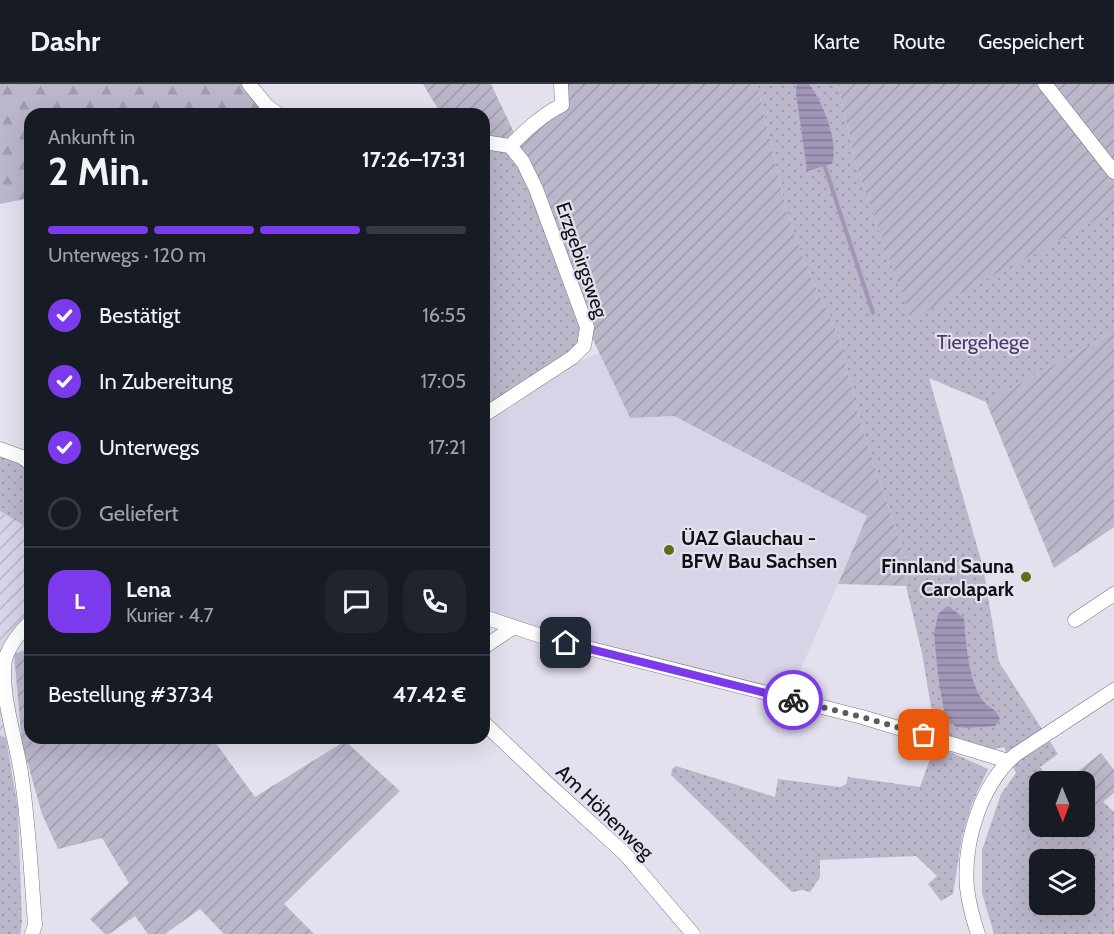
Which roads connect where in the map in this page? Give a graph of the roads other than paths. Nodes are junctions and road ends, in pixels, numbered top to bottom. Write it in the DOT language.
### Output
graph roads {
  1 [pos="249,84"];
  2 [pos="561,84"];
  3 [pos="1045,84"];
  4 [pos="270,108"];
  5 [pos="490,143"];
  6 [pos="510,146"];
  7 [pos="1114,172"];
  8 [pos="490,411"];
  9 [pos="0,449"];
  10 [pos="24,458"];
  11 [pos="1114,594"];
  12 [pos="490,619"];
  13 [pos="1075,620"];
  14 [pos="514,627"];
  15 [pos="24,628"];
  16 [pos="490,643"];
  17 [pos="1114,690"];
  18 [pos="490,729"];
  19 [pos="1008,761"];
  20 [pos="32,934"];
  21 [pos="693,934"];
  22 [pos="978,934"];
  1 -- 4 [label="street"];
  2 -- 6 [label="street"];
  3 -- 7 [label="street"];
  5 -- 6 [label="street"];
  6 -- 8 [label="street, Erzgebirgsweg"];
  9 -- 10 [label="street"];
  11 -- 13 [label="street"];
  12 -- 14 [label="street"];
  14 -- 16 [label="street"];
  14 -- 19 [label="street"];
  15 -- 20 [label="street"];
  17 -- 19 [label="street"];
  18 -- 21 [label="street, Am Höhenweg"];
  19 -- 22 [label="street"];
}
